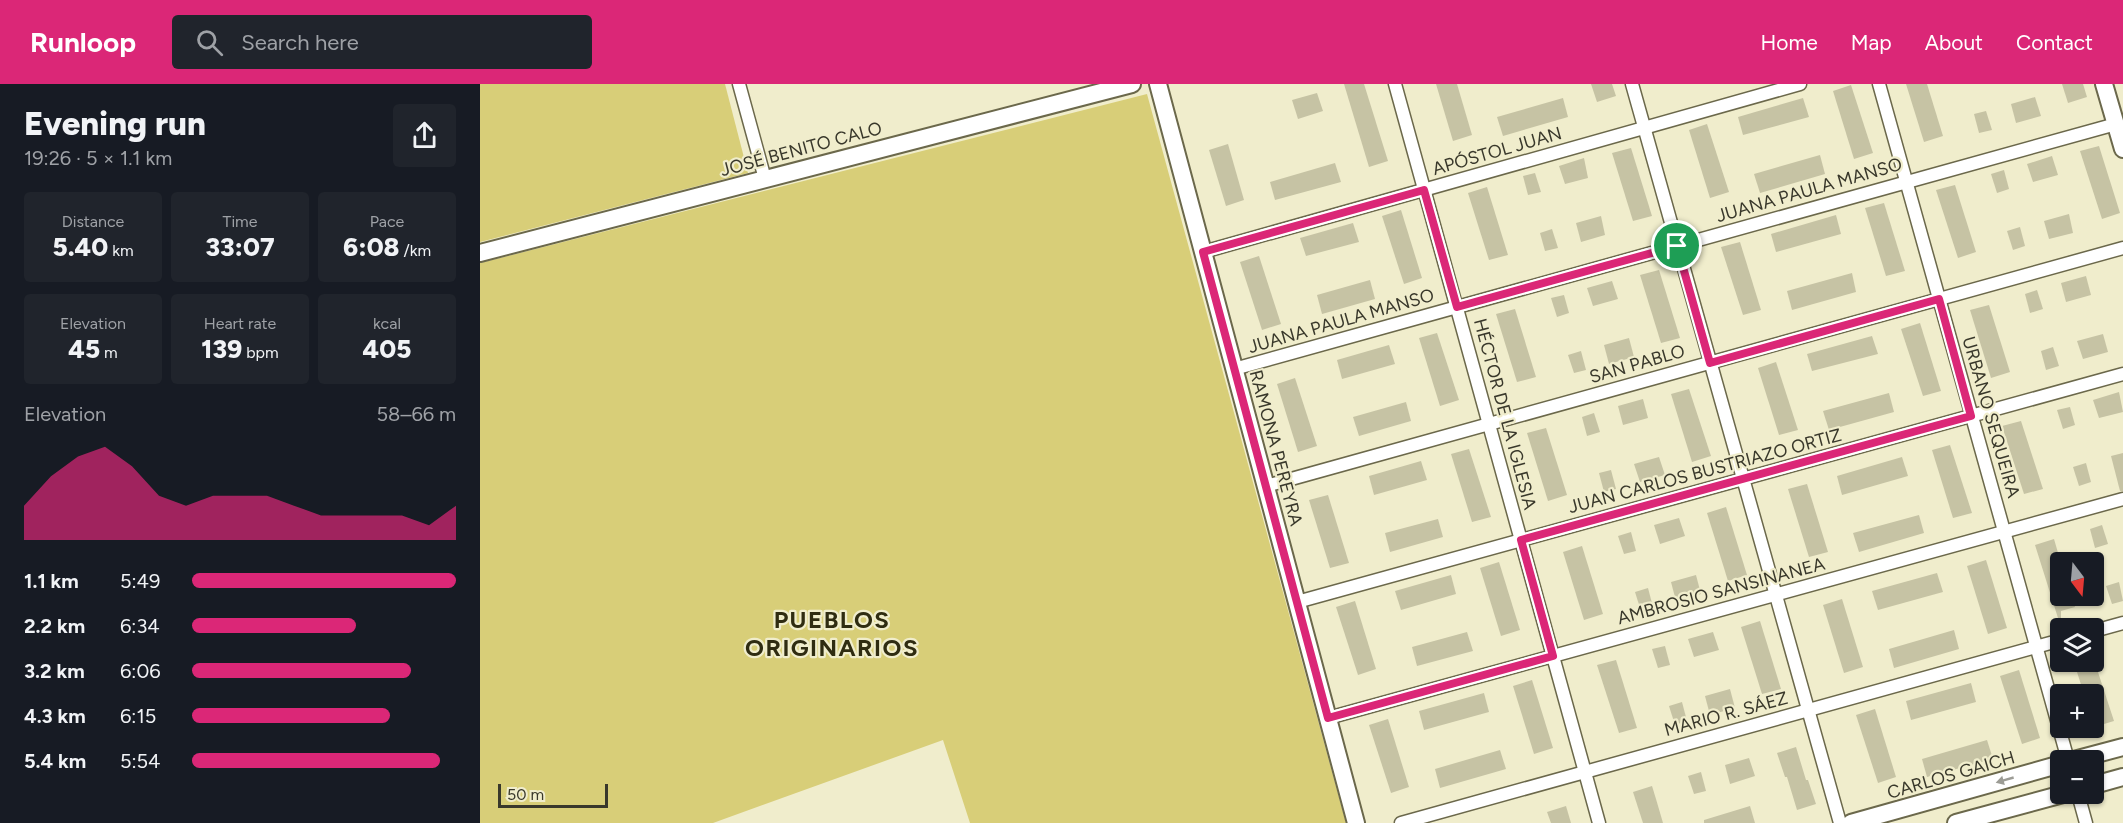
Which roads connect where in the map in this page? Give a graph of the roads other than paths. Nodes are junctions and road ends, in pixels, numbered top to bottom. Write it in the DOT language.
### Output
graph roads {
  1 [pos="739,84"];
  2 [pos="1128,84"];
  3 [pos="1158,84"];
  4 [pos="1395,84"];
  5 [pos="1632,84"];
  6 [pos="1800,84"];
  7 [pos="1879,84"];
  8 [pos="2104,84"];
  9 [pos="2116,124"];
  10 [pos="1644,128"];
  11 [pos="2123,149"];
  12 [pos="765,179"];
  13 [pos="1906,182"];
  14 [pos="1424,190"];
  15 [pos="1677,246"];
  16 [pos="2123,248"];
  17 [pos="1203,252"];
  18 [pos="480,253"];
  19 [pos="1939,299"];
  20 [pos="1457,307"];
  21 [pos="1710,363"];
  22 [pos="1234,369"];
  23 [pos="2123,374"];
  24 [pos="1971,416"];
  25 [pos="1489,424"];
  26 [pos="1743,479"];
  27 [pos="1266,486"];
  28 [pos="2123,499"];
  29 [pos="2004,532"];
  30 [pos="1521,540"];
  31 [pos="1776,595"];
  32 [pos="1296,602"];
  33 [pos="2123,623"];
  34 [pos="2104,628"];
  35 [pos="2050,643"];
  36 [pos="2036,647"];
  37 [pos="1553,656"];
  38 [pos="1808,710"];
  39 [pos="1328,718"];
  40 [pos="2123,747"];
  41 [pos="2065,750"];
  42 [pos="2104,752"];
  43 [pos="2050,767"];
  44 [pos="1585,772"];
  45 [pos="2123,777"];
  46 [pos="2104,782"];
  47 [pos="2050,798"];
  48 [pos="2081,804"];
  49 [pos="1356,823"];
  50 [pos="1401,823"];
  51 [pos="1599,823"];
  52 [pos="1840,823"];
  53 [pos="1851,823"];
  54 [pos="1956,823"];
  55 [pos="2086,823"];
  1 -- 12 [label="street"];
  2 -- 12 [label="street, JOSÉ BENITO CALO"];
  3 -- 17 [label="street, RAMONA PEREYRA"];
  4 -- 14 [label="street, HÉCTOR DE LA IGLESIA"];
  5 -- 10 [label="street"];
  6 -- 10 [label="street, APÓSTOL JUAN"];
  7 -- 13 [label="street, URBANO SEQUEIRA"];
  8 -- 9 [label="street"];
  9 -- 11 [label="street"];
  9 -- 13 [label="street, JUANA PAULA MANSO"];
  10 -- 14 [label="street, APÓSTOL JUAN"];
  10 -- 15 [label="street"];
  12 -- 18 [label="street, JOSÉ BENITO CALO"];
  13 -- 15 [label="street, JUANA PAULA MANSO"];
  13 -- 19 [label="street, URBANO SEQUEIRA"];
  14 -- 17 [label="street, APÓSTOL JUAN"];
  14 -- 20 [label="street, HÉCTOR DE LA IGLESIA"];
  15 -- 20 [label="street, JUANA PAULA MANSO"];
  15 -- 21 [label="street"];
  16 -- 19 [label="street, SAN PABLO"];
  17 -- 22 [label="street, RAMONA PEREYRA"];
  19 -- 21 [label="street, SAN PABLO"];
  19 -- 24 [label="street, URBANO SEQUEIRA"];
  20 -- 22 [label="street, JUANA PAULA MANSO"];
  20 -- 25 [label="street, HÉCTOR DE LA IGLESIA"];
  21 -- 25 [label="street, SAN PABLO"];
  21 -- 26 [label="street"];
  22 -- 27 [label="street, RAMONA PEREYRA"];
  23 -- 24 [label="street, JUAN CARLOS BUSTRIAZO ORTIZ"];
  24 -- 26 [label="street, JUAN CARLOS BUSTRIAZO ORTIZ"];
  24 -- 29 [label="street, URBANO SEQUEIRA"];
  25 -- 27 [label="street, SAN PABLO"];
  25 -- 30 [label="street, HÉCTOR DE LA IGLESIA"];
  26 -- 30 [label="street, JUAN CARLOS BUSTRIAZO ORTIZ"];
  26 -- 31 [label="street"];
  27 -- 32 [label="street, RAMONA PEREYRA"];
  28 -- 29 [label="street, AMBROSIO SANSINANEA"];
  29 -- 31 [label="street, AMBROSIO SANSINANEA"];
  29 -- 36 [label="street, URBANO SEQUEIRA"];
  30 -- 32 [label="street, JUAN CARLOS BUSTRIAZO ORTIZ"];
  30 -- 37 [label="street, HÉCTOR DE LA IGLESIA"];
  31 -- 37 [label="street, AMBROSIO SANSINANEA"];
  31 -- 38 [label="street"];
  32 -- 39 [label="street, RAMONA PEREYRA"];
  33 -- 34 [label="street"];
  35 -- 36 [label="street, MARIO R. SÁEZ"];
  36 -- 38 [label="street, MARIO R. SÁEZ"];
  36 -- 41 [label="street, URBANO SEQUEIRA"];
  37 -- 39 [label="street, AMBROSIO SANSINANEA"];
  37 -- 44 [label="street, HÉCTOR DE LA IGLESIA"];
  38 -- 44 [label="street, MARIO R. SÁEZ"];
  38 -- 52 [label="street"];
  39 -- 49 [label="street, RAMONA PEREYRA"];
  40 -- 42 [label="street"];
  43 -- 53 [label="street, CARLOS GAICH, one-way"];
  44 -- 50 [label="street, MARIO R. SÁEZ"];
  44 -- 51 [label="street, HÉCTOR DE LA IGLESIA"];
  45 -- 46 [label="street"];
  47 -- 54 [label="street"];
  48 -- 55 [label="street"];
}
